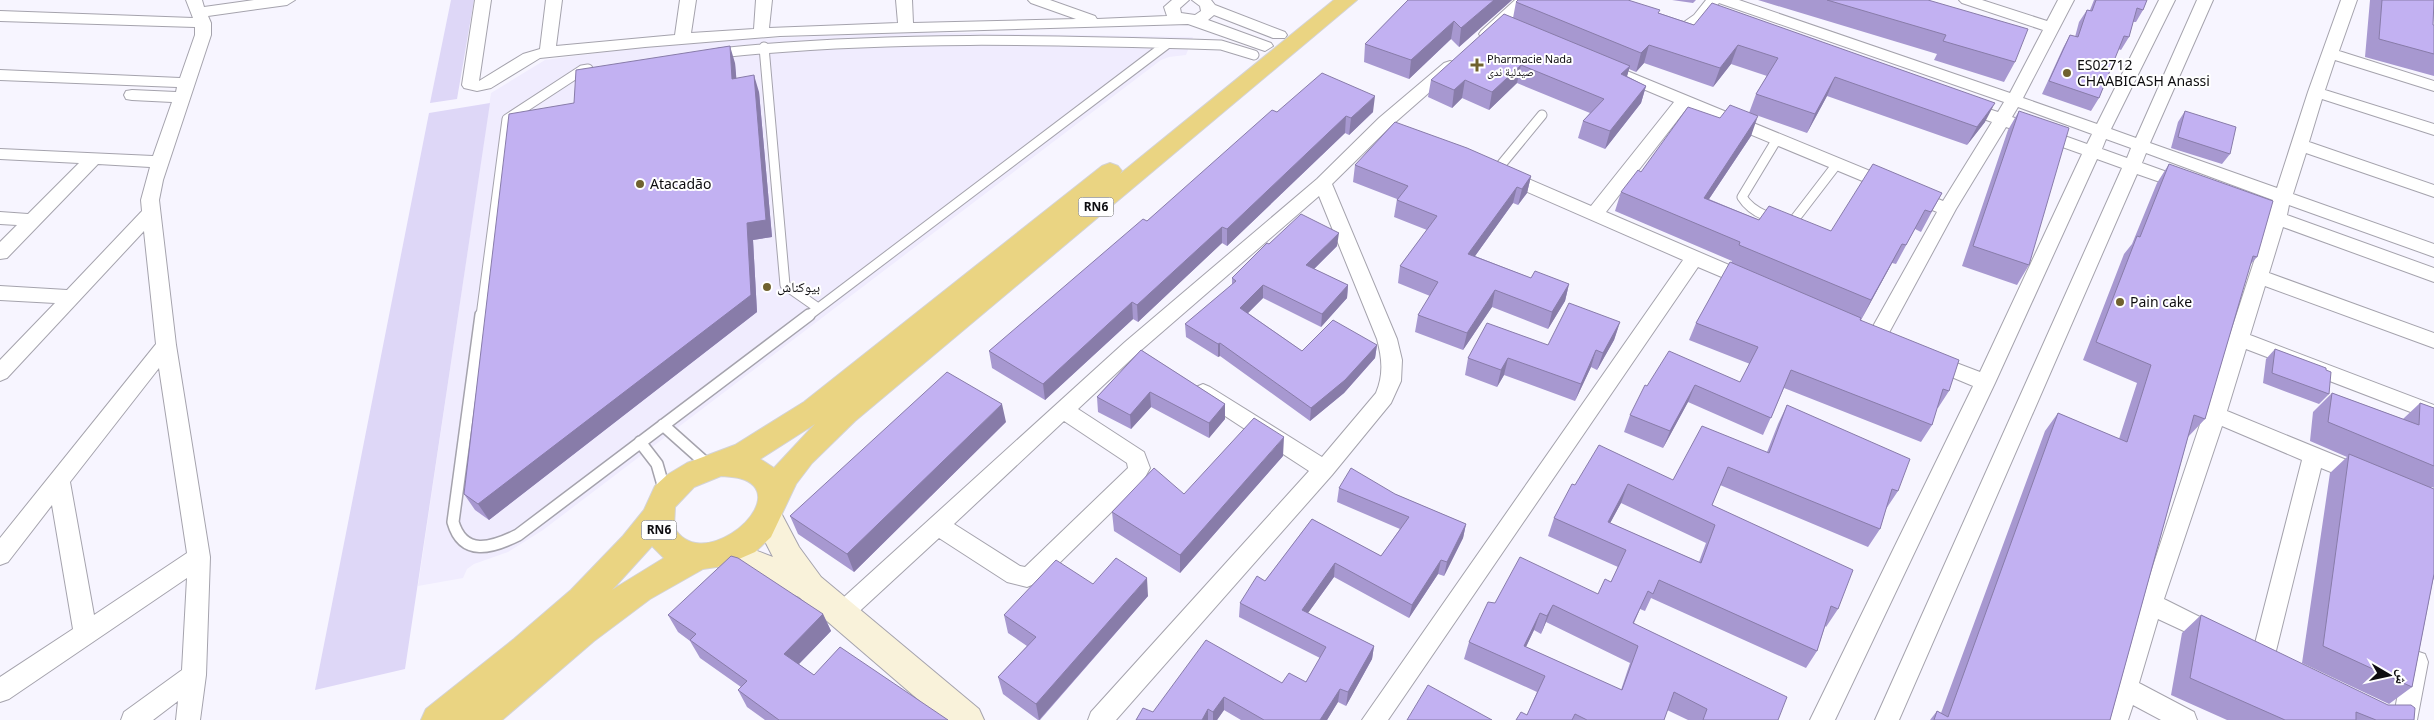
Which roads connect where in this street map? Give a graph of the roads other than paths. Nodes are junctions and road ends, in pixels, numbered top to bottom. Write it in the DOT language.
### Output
graph roads {
  1 [pos="287,0"];
  2 [pos="483,0"];
  3 [pos="554,0"];
  4 [pos="688,0"];
  5 [pos="764,0"];
  6 [pos="904,0"];
  7 [pos="1036,0"];
  8 [pos="1320,0"];
  9 [pos="1348,0"];
  10 [pos="1524,0"];
  11 [pos="1724,0"];
  12 [pos="1967,0"];
  13 [pos="2066,0"];
  14 [pos="2167,0"];
  15 [pos="2205,0"];
  16 [pos="2349,0"];
  17 [pos="1175,1"];
  18 [pos="1206,3"];
  19 [pos="1708,6"];
  20 [pos="199,12"];
  21 [pos="0,16"];
  22 [pos="1190,20"];
  23 [pos="1654,20"];
  24 [pos="1721,20"];
  25 [pos="1500,23"];
  26 [pos="1104,24"];
  27 [pos="906,27"];
  28 [pos="2052,28"];
  29 [pos="1518,31"];
  30 [pos="682,38"];
  31 [pos="763,40"];
  32 [pos="1167,44"];
  33 [pos="1266,45"];
  34 [pos="546,52"];
  35 [pos="707,54"];
  36 [pos="2331,54"];
  37 [pos="1592,62"];
  38 [pos="601,68"];
  39 [pos="0,75"];
  40 [pos="2434,86"];
  41 [pos="0,89"];
  42 [pos="184,90"];
  43 [pos="2316,92"];
  44 [pos="1946,100"];
  45 [pos="2014,100"];
  46 [pos="1684,101"];
  47 [pos="1542,115"];
  48 [pos="2002,120"];
  49 [pos="2434,130"];
  50 [pos="2102,132"];
  51 [pos="1777,139"];
  52 [pos="2300,146"];
  53 [pos="2140,147"];
  54 [pos="2092,151"];
  55 [pos="0,154"];
  56 [pos="94,158"];
  57 [pos="160,162"];
  58 [pos="1479,164"];
  59 [pos="1837,164"];
  60 [pos="2132,166"];
  61 [pos="1496,171"];
  62 [pos="1323,183"];
  63 [pos="2434,191"];
  64 [pos="2205,192"];
  65 [pos="2284,198"];
  66 [pos="2232,201"];
  67 [pos="1946,209"];
  68 [pos="150,214"];
  69 [pos="1594,215"];
  70 [pos="2278,217"];
  71 [pos="0,218"];
  72 [pos="33,220"];
  73 [pos="2434,251"];
  74 [pos="0,253"];
  75 [pos="1694,258"];
  76 [pos="2258,276"];
  77 [pos="2434,276"];
  78 [pos="1767,290"];
  79 [pos="0,294"];
  80 [pos="72,297"];
  81 [pos="818,308"];
  82 [pos="1858,329"];
  83 [pos="1877,337"];
  84 [pos="2238,338"];
  85 [pos="2434,341"];
  86 [pos="166,345"];
  87 [pos="1895,345"];
  88 [pos="1913,352"];
  89 [pos="0,373"];
  90 [pos="1985,383"];
  91 [pos="1190,384"];
  92 [pos="1063,410"];
  93 [pos="2434,413"];
  94 [pos="2215,415"];
  95 [pos="663,425"];
  96 [pos="640,442"];
  97 [pos="2314,455"];
  98 [pos="715,465"];
  99 [pos="1324,469"];
  100 [pos="59,480"];
  101 [pos="2379,482"];
  102 [pos="662,505"];
  103 [pos="771,509"];
  104 [pos="938,525"];
  105 [pos="0,555"];
  106 [pos="707,556"];
  107 [pos="199,557"];
  108 [pos="810,588"];
  109 [pos="2151,604"];
  110 [pos="842,613"];
  111 [pos="86,634"];
  112 [pos="2421,637"];
  113 [pos="194,675"];
  114 [pos="2125,688"];
  115 [pos="0,691"];
  116 [pos="2393,719"];
  117 [pos="133,720"];
  118 [pos="188,720"];
  119 [pos="438,720"];
  120 [pos="477,720"];
  121 [pos="967,720"];
  122 [pos="1100,720"];
  123 [pos="1374,720"];
  124 [pos="1822,720"];
  125 [pos="1887,720"];
  126 [pos="2116,720"];
  127 [pos="2185,720"];
  1 -- 20 [label="street"];
  2 -- 34 [label="street"];
  3 -- 34 [label="street"];
  4 -- 30 [label="street"];
  5 -- 31 [label="street"];
  6 -- 27 [label="street"];
  7 -- 26 [label="street"];
  8 -- 33 [label="highway, RN6"];
  9 -- 103 [label="highway, RN6"];
  10 -- 25 [label="street"];
  11 -- 45 [label="street"];
  12 -- 28 [label="street"];
  13 -- 28 [label="street"];
  14 -- 50 [label="street"];
  15 -- 53 [label="street"];
  16 -- 36 [label="street"];
  17 -- 22 [label="street"];
  18 -- 22 [label="street"];
  18 -- 33 [label="street"];
  19 -- 23 [label="street"];
  19 -- 24 [label="street"];
  20 -- 21 [label="street"];
  20 -- 42 [label="street"];
  22 -- 26 [label="street"];
  22 -- 33 [label="street"];
  25 -- 29 [label="street"];
  25 -- 62 [label="street"];
  26 -- 27 [label="street"];
  27 -- 31 [label="street"];
  28 -- 45 [label="street"];
  30 -- 31 [label="street"];
  30 -- 34 [label="street"];
  31 -- 32 [label="lane"];
  31 -- 35 [label="lane"];
  31 -- 81 [label="lane"];
  32 -- 33 [label="lane"];
  32 -- 81 [label="lane"];
  33 -- 98 [label="highway, RN6"];
  36 -- 40 [label="street"];
  36 -- 43 [label="street"];
  37 -- 46 [label="street"];
  38 -- 96 [label="lane"];
  39 -- 42 [label="street"];
  41 -- 42 [label="street"];
  42 -- 57 [label="street"];
  43 -- 49 [label="street"];
  43 -- 52 [label="street"];
  44 -- 48 [label="street"];
  45 -- 48 [label="street"];
  45 -- 50 [label="street"];
  46 -- 51 [label="street"];
  46 -- 69 [label="street"];
  47 -- 61 [label="lane"];
  48 -- 54 [label="street"];
  48 -- 67 [label="street"];
  50 -- 53 [label="street"];
  50 -- 54 [label="street"];
  51 -- 59 [label="street"];
  51 -- 59 [label="lane"];
  52 -- 63 [label="street"];
  52 -- 65 [label="street"];
  53 -- 60 [label="street"];
  53 -- 65 [label="street"];
  54 -- 60 [label="street"];
  54 -- 90 [label="street"];
  55 -- 56 [label="street"];
  56 -- 57 [label="street"];
  56 -- 72 [label="street"];
  57 -- 68 [label="street"];
  58 -- 61 [label="street"];
  59 -- 67 [label="street"];
  60 -- 64 [label="street"];
  60 -- 125 [label="street"];
  61 -- 69 [label="street"];
  62 -- 92 [label="street"];
  62 -- 99 [label="street"];
  65 -- 70 [label="street"];
  65 -- 73 [label="street"];
  66 -- 70 [label="street"];
  67 -- 83 [label="street"];
  68 -- 80 [label="street"];
  68 -- 86 [label="street"];
  69 -- 75 [label="street"];
  70 -- 76 [label="street"];
  70 -- 77 [label="street"];
  71 -- 72 [label="street"];
  72 -- 74 [label="street"];
  75 -- 78 [label="street"];
  75 -- 123 [label="street"];
  76 -- 84 [label="street"];
  76 -- 85 [label="street"];
  79 -- 80 [label="street"];
  80 -- 89 [label="street"];
  81 -- 95 [label="lane"];
  82 -- 83 [label="street"];
  83 -- 87 [label="street"];
  84 -- 93 [label="street"];
  84 -- 94 [label="street"];
  86 -- 100 [label="street"];
  86 -- 107 [label="street"];
  88 -- 90 [label="street"];
  90 -- 124 [label="street"];
  91 -- 99 [label="street"];
  92 -- 104 [label="street"];
  92 -- 104 [label="street"];
  94 -- 97 [label="street"];
  94 -- 109 [label="street"];
  95 -- 96 [label="lane"];
  95 -- 98 [label="lane"];
  96 -- 102 [label="lane"];
  97 -- 101 [label="street"];
  97 -- 109 [label="street"];
  98 -- 102 [label="highway, RN6"];
  98 -- 103 [label="highway"];
  99 -- 122 [label="street"];
  100 -- 105 [label="street"];
  100 -- 111 [label="street"];
  102 -- 106 [label="highway, RN6"];
  102 -- 119 [label="highway, RN6"];
  103 -- 106 [label="highway, RN6"];
  103 -- 108 [label="street"];
  104 -- 110 [label="street"];
  106 -- 108 [label="street"];
  106 -- 120 [label="highway, RN6"];
  107 -- 111 [label="street"];
  107 -- 113 [label="street"];
  108 -- 110 [label="street"];
  109 -- 114 [label="street"];
  110 -- 121 [label="street"];
  111 -- 115 [label="street"];
  112 -- 116 [label="street"];
  113 -- 117 [label="street"];
  113 -- 118 [label="street"];
  114 -- 126 [label="street"];
  114 -- 127 [label="street"];
}
